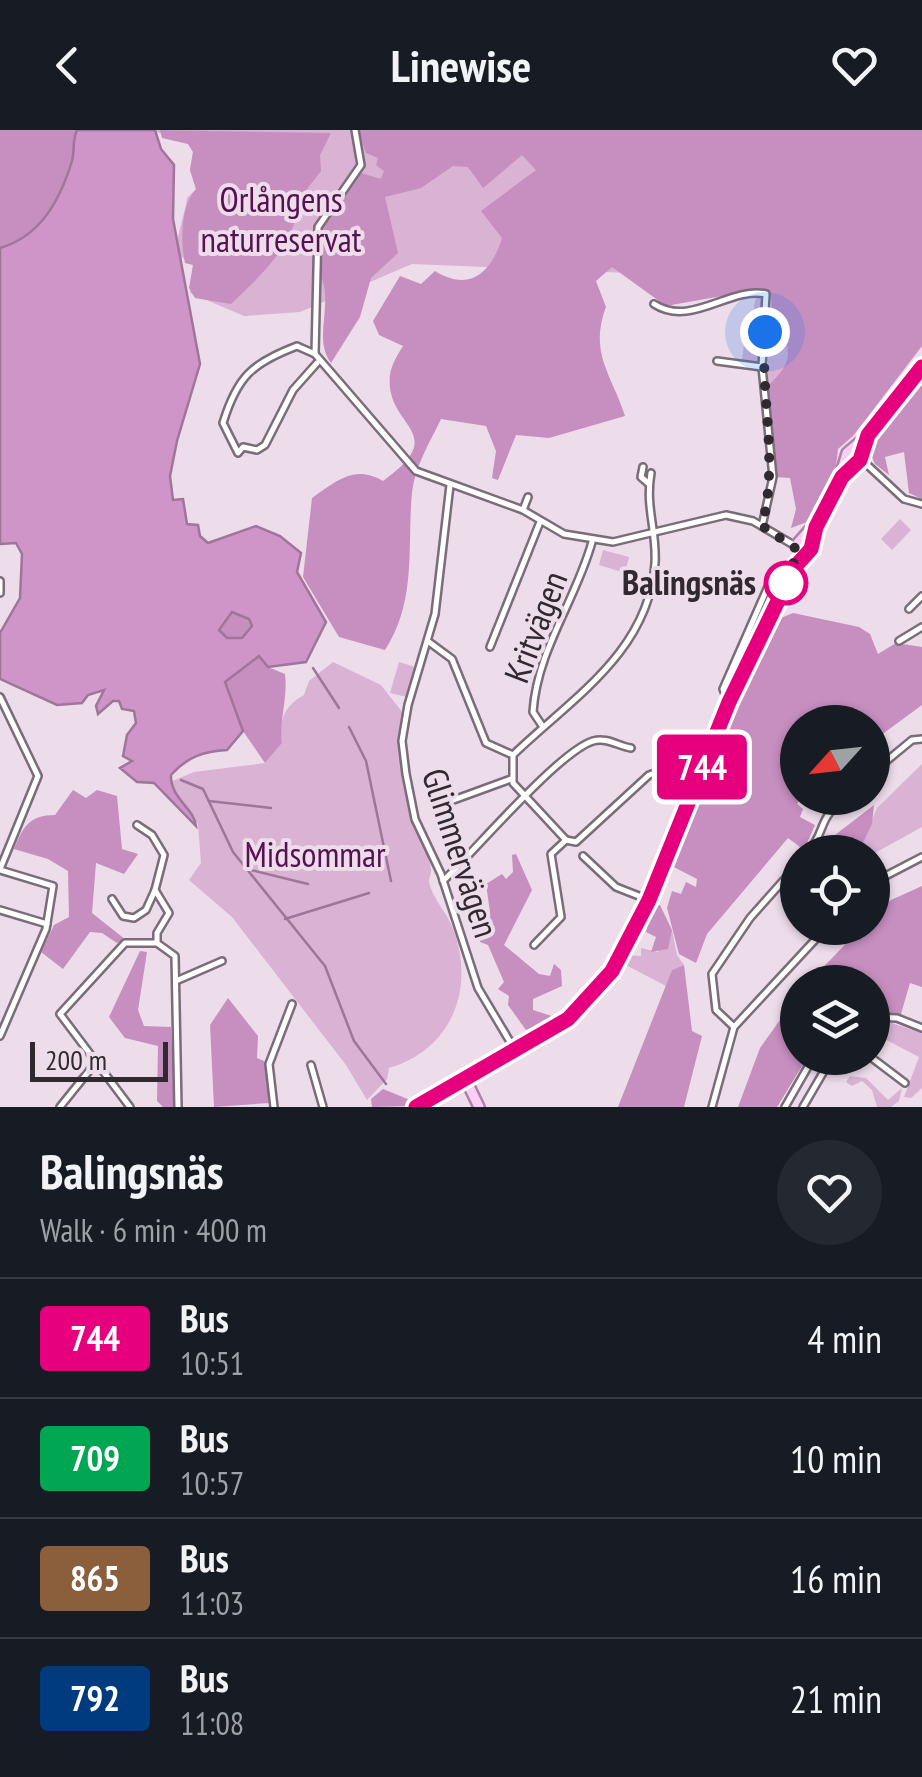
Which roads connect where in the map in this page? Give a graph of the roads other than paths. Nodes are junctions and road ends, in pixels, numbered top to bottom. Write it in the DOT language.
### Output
graph roads {
  1 [pos="355,130"];
  2 [pos="654,304"];
  3 [pos="317,358"];
  4 [pos="716,360"];
  5 [pos="762,367"];
  6 [pos="922,367"];
  7 [pos="856,460"];
  8 [pos="642,467"];
  9 [pos="651,472"];
  10 [pos="649,484"];
  11 [pos="450,485"];
  12 [pos="528,496"];
  13 [pos="922,504"];
  14 [pos="523,510"];
  15 [pos="540,522"];
  16 [pos="762,526"];
  17 [pos="606,532"];
  18 [pos="652,532"];
  19 [pos="592,542"];
  20 [pos="605,543"];
  21 [pos="802,546"];
  22 [pos="0,581"];
  23 [pos="770,582"];
  24 [pos="0,592"];
  25 [pos="922,596"];
  26 [pos="909,609"];
  27 [pos="922,627"];
  28 [pos="900,641"];
  29 [pos="429,642"];
  30 [pos="490,647"];
  31 [pos="0,697"];
  32 [pos="729,702"];
  33 [pos="543,726"];
  34 [pos="922,739"];
  35 [pos="631,748"];
  36 [pos="513,755"];
  37 [pos="890,759"];
  38 [pos="511,779"];
  39 [pos="693,789"];
  40 [pos="524,796"];
  41 [pos="448,802"];
  42 [pos="137,824"];
  43 [pos="566,840"];
  44 [pos="582,856"];
  45 [pos="922,857"];
  46 [pos="0,869"];
  47 [pos="890,874"];
  48 [pos="443,882"];
  49 [pos="780,885"];
  50 [pos="155,890"];
  51 [pos="112,899"];
  52 [pos="649,900"];
  53 [pos="0,910"];
  54 [pos="47,924"];
  55 [pos="157,943"];
  56 [pos="534,945"];
  57 [pos="810,945"];
  58 [pos="222,961"];
  59 [pos="176,981"];
  60 [pos="292,1004"];
  61 [pos="890,1018"];
  62 [pos="734,1026"];
  63 [pos="922,1028"];
  64 [pos="0,1036"];
  65 [pos="516,1050"];
  66 [pos="97,1061"];
  67 [pos="311,1066"];
  68 [pos="890,1071"];
  69 [pos="803,1075"];
  70 [pos="822,1075"];
  71 [pos="466,1080"];
  72 [pos="905,1082"];
  73 [pos="60,1107"];
  74 [pos="130,1107"];
  75 [pos="178,1107"];
  76 [pos="274,1107"];
  77 [pos="323,1107"];
  78 [pos="416,1107"];
  79 [pos="479,1107"];
  80 [pos="712,1107"];
  81 [pos="785,1107"];
  82 [pos="803,1107"];
  1 -- 3 [label="street"];
  2 -- 5 [label="street"];
  3 -- 3 [label="street"];
  3 -- 11 [label="street"];
  4 -- 5 [label="street"];
  5 -- 16 [label="street"];
  6 -- 7 [label="main road"];
  7 -- 13 [label="street"];
  7 -- 21 [label="main road"];
  8 -- 10 [label="street"];
  9 -- 10 [label="street"];
  10 -- 18 [label="street"];
  11 -- 14 [label="street"];
  11 -- 29 [label="street, Glimmervägen"];
  12 -- 14 [label="street"];
  14 -- 15 [label="street"];
  15 -- 19 [label="street"];
  15 -- 30 [label="street"];
  16 -- 18 [label="street"];
  16 -- 21 [label="street"];
  17 -- 20 [label="street"];
  18 -- 20 [label="street"];
  18 -- 33 [label="street"];
  19 -- 20 [label="street"];
  19 -- 33 [label="street, Kritvägen"];
  21 -- 32 [label="main road"];
  22 -- 24 [label="street"];
  23 -- 32 [label="street"];
  25 -- 26 [label="street"];
  27 -- 28 [label="street"];
  29 -- 36 [label="street"];
  29 -- 48 [label="street, Glimmervägen"];
  31 -- 46 [label="street"];
  32 -- 39 [label="main road"];
  33 -- 36 [label="street"];
  34 -- 37 [label="street"];
  35 -- 40 [label="street"];
  36 -- 38 [label="street"];
  38 -- 40 [label="street"];
  38 -- 41 [label="street"];
  39 -- 43 [label="street"];
  39 -- 52 [label="main road"];
  40 -- 43 [label="street"];
  40 -- 48 [label="street"];
  42 -- 50 [label="street"];
  43 -- 56 [label="street"];
  44 -- 52 [label="street"];
  45 -- 47 [label="street"];
  46 -- 54 [label="street"];
  48 -- 65 [label="street, Glimmervägen"];
  49 -- 62 [label="street"];
  50 -- 51 [label="street"];
  50 -- 55 [label="street"];
  52 -- 65 [label="main road"];
  53 -- 54 [label="street"];
  54 -- 64 [label="street"];
  55 -- 59 [label="street"];
  55 -- 66 [label="street"];
  57 -- 62 [label="street"];
  58 -- 59 [label="street"];
  59 -- 75 [label="street"];
  60 -- 76 [label="street"];
  61 -- 63 [label="street"];
  62 -- 80 [label="street"];
  65 -- 71 [label="main road"];
  66 -- 73 [label="street"];
  66 -- 74 [label="street"];
  67 -- 77 [label="street"];
  68 -- 72 [label="street"];
  69 -- 81 [label="street"];
  70 -- 82 [label="street"];
  71 -- 78 [label="street"];
  71 -- 79 [label="main road"];
}
